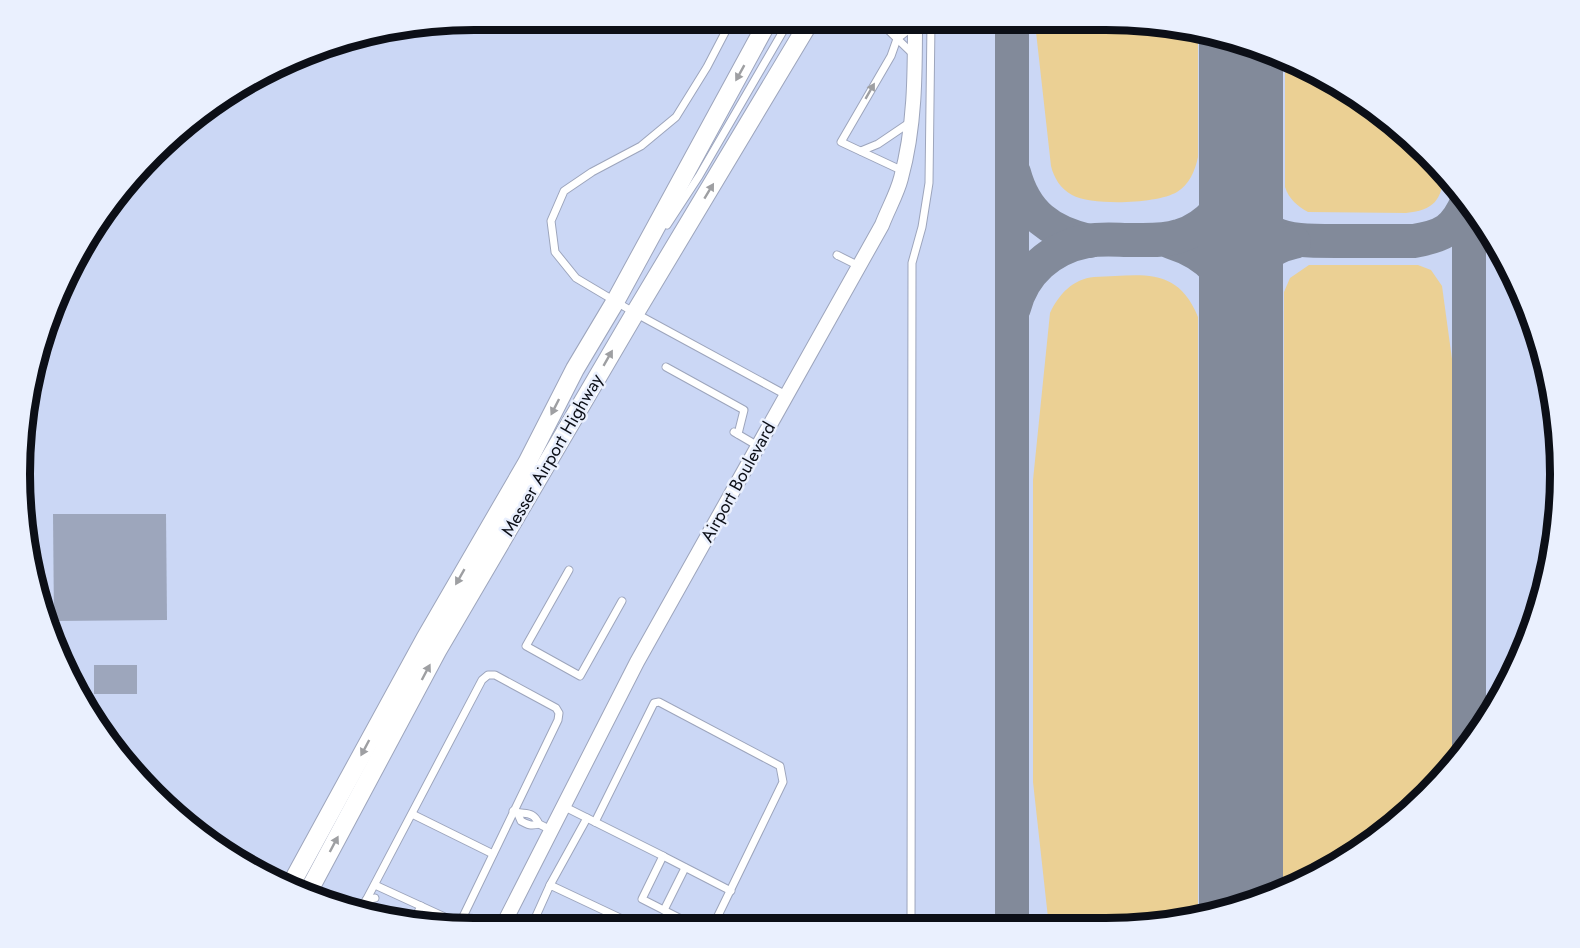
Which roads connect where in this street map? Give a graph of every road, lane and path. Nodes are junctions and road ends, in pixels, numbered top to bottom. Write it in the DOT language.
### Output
graph roads {
  1 [pos="726,30"];
  2 [pos="763,30"];
  3 [pos="784,30"];
  4 [pos="805,30"];
  5 [pos="888,30"];
  6 [pos="908,30"];
  7 [pos="914,30"];
  8 [pos="931,30"];
  9 [pos="897,39"];
  10 [pos="915,56"];
  11 [pos="911,122"];
  12 [pos="861,151"];
  13 [pos="903,171"];
  14 [pos="837,255"];
  15 [pos="859,266"];
  16 [pos="615,302"];
  17 [pos="634,313"];
  18 [pos="666,367"];
  19 [pos="786,395"];
  20 [pos="758,446"];
  21 [pos="569,570"];
  22 [pos="622,601"];
  23 [pos="563,806"];
  24 [pos="515,812"];
  25 [pos="412,814"];
  26 [pos="587,818"];
  27 [pos="595,822"];
  28 [pos="545,827"];
  29 [pos="493,854"];
  30 [pos="663,856"];
  31 [pos="685,868"];
  32 [pos="295,880"];
  33 [pos="375,885"];
  34 [pos="550,885"];
  35 [pos="311,887"];
  36 [pos="731,891"];
  37 [pos="375,898"];
  38 [pos="366,900"];
  39 [pos="364,904"];
  40 [pos="370,905"];
  41 [pos="421,906"];
  42 [pos="395,907"];
  43 [pos="664,910"];
  44 [pos="398,911"];
  45 [pos="417,914"];
  46 [pos="443,917"];
  47 [pos="463,918"];
  48 [pos="506,918"];
  49 [pos="535,918"];
  50 [pos="620,918"];
  51 [pos="680,918"];
  52 [pos="717,918"];
  53 [pos="911,918"];
  1 -- 16 [label="lane"];
  2 -- 16 [label="main road, Messer Airport Highway, one-way"];
  3 -- 16 [label="lane, Messer Airport Highway"];
  17 -- 4 [label="main road, Messer Airport Highway, one-way"];
  5 -- 9 [label="lane"];
  6 -- 9 [label="lane"];
  7 -- 10 [label="street, Airport Boulevard"];
  8 -- 53 [label="lane"];
  9 -- 10 [label="lane"];
  12 -- 9 [label="lane, one-way"];
  10 -- 11 [label="street, Airport Boulevard"];
  11 -- 12 [label="lane"];
  11 -- 13 [label="street, Airport Boulevard"];
  12 -- 13 [label="lane"];
  13 -- 15 [label="street, Airport Boulevard"];
  14 -- 15 [label="lane"];
  15 -- 19 [label="street, Airport Boulevard"];
  16 -- 17 [label="lane"];
  16 -- 32 [label="main road, Messer Airport Highway, one-way"];
  17 -- 19 [label="lane"];
  35 -- 17 [label="main road, Messer Airport Highway, one-way"];
  18 -- 20 [label="lane"];
  19 -- 20 [label="street, Airport Boulevard"];
  20 -- 23 [label="street, Airport Boulevard"];
  21 -- 22 [label="lane"];
  23 -- 26 [label="lane"];
  23 -- 28 [label="street, Airport Boulevard"];
  24 -- 25 [label="lane"];
  24 -- 28 [label="lane"];
  24 -- 29 [label="lane"];
  25 -- 29 [label="lane"];
  25 -- 33 [label="lane"];
  26 -- 27 [label="lane"];
  26 -- 34 [label="lane"];
  27 -- 30 [label="lane"];
  27 -- 36 [label="lane"];
  28 -- 48 [label="street, Airport Boulevard"];
  29 -- 47 [label="lane"];
  30 -- 31 [label="lane"];
  30 -- 43 [label="lane"];
  31 -- 36 [label="lane"];
  31 -- 43 [label="lane"];
  33 -- 38 [label="lane"];
  33 -- 41 [label="lane"];
  34 -- 49 [label="lane"];
  34 -- 50 [label="lane"];
  36 -- 52 [label="lane"];
  37 -- 38 [label="lane"];
  38 -- 39 [label="lane"];
  38 -- 40 [label="lane"];
  41 -- 45 [label="lane"];
  41 -- 46 [label="lane"];
  42 -- 44 [label="lane"];
  43 -- 51 [label="lane"];
}
